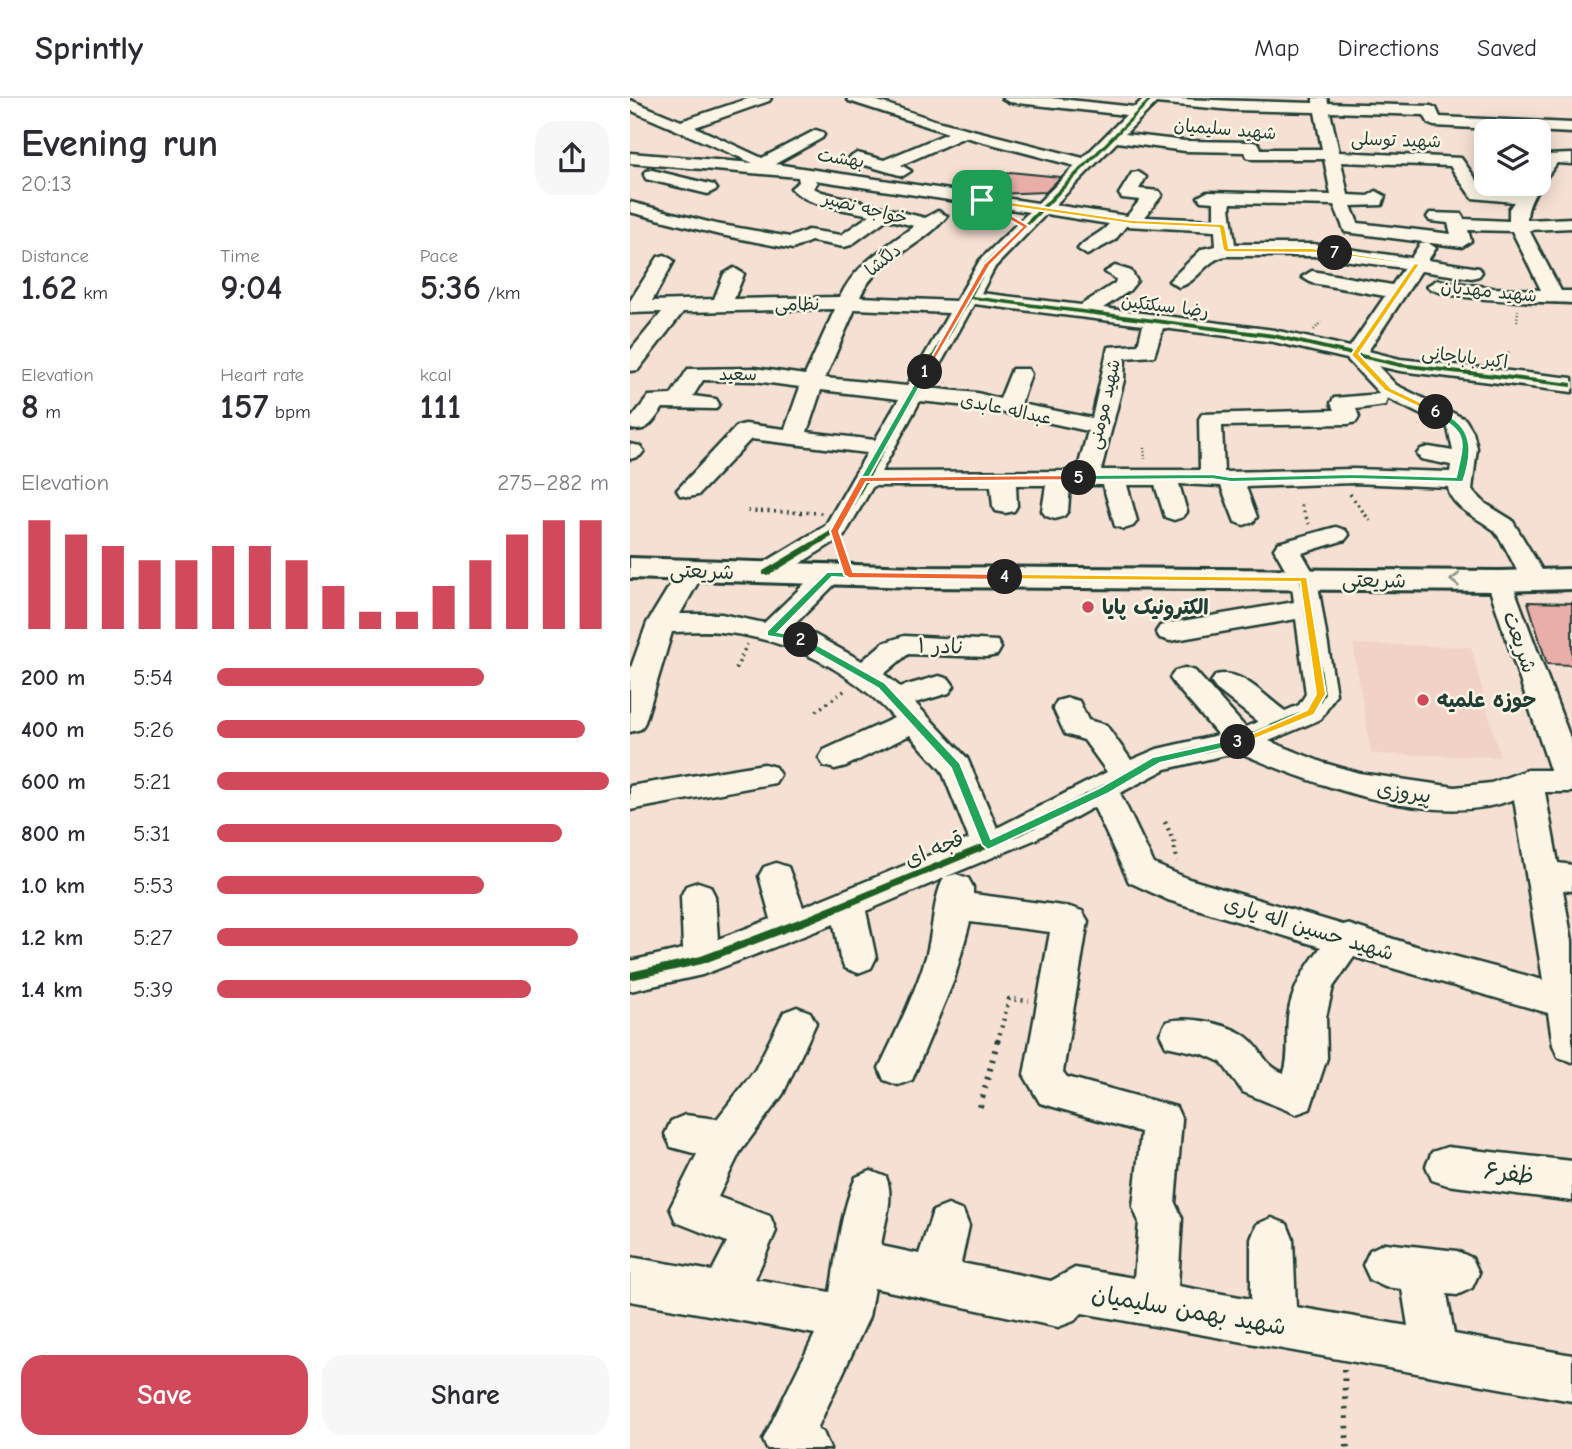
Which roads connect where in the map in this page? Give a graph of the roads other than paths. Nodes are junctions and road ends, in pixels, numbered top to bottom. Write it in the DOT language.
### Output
graph roads {
  1 [pos="854,98"];
  2 [pos="1009,98"];
  3 [pos="755,103"];
  4 [pos="1148,103"];
  5 [pos="1208,103"];
  6 [pos="1321,103"];
  7 [pos="637,106"];
  8 [pos="883,108"];
  9 [pos="1195,113"];
  10 [pos="852,117"];
  11 [pos="932,124"];
  12 [pos="678,126"];
  13 [pos="1007,126"];
  14 [pos="1572,128"];
  15 [pos="730,131"];
  16 [pos="906,132"];
  17 [pos="961,133"];
  18 [pos="652,135"];
  19 [pos="816,135"];
  20 [pos="708,139"];
  21 [pos="990,140"];
  22 [pos="756,142"];
  23 [pos="1082,142"];
  24 [pos="1111,142"];
  25 [pos="919,150"];
  26 [pos="823,153"];
  27 [pos="630,158"];
  28 [pos="735,158"];
  29 [pos="857,158"];
  30 [pos="943,158"];
  31 [pos="1572,159"];
  32 [pos="1551,160"];
  33 [pos="765,163"];
  34 [pos="1089,164"];
  35 [pos="1331,165"];
  36 [pos="885,166"];
  37 [pos="783,170"];
  38 [pos="630,171"];
  39 [pos="905,172"];
  40 [pos="1138,177"];
  41 [pos="940,180"];
  42 [pos="688,183"];
  43 [pos="1474,188"];
  44 [pos="708,189"];
  45 [pos="924,191"];
  46 [pos="971,194"];
  47 [pos="1376,196"];
  48 [pos="1527,196"];
  49 [pos="1340,199"];
  50 [pos="1051,202"];
  51 [pos="630,207"];
  52 [pos="884,214"];
  53 [pos="1436,217"];
  54 [pos="1126,221"];
  55 [pos="1572,223"];
  56 [pos="760,224"];
  57 [pos="929,224"];
  58 [pos="1457,224"];
  59 [pos="1026,226"];
  60 [pos="1222,226"];
  61 [pos="1518,226"];
  62 [pos="742,234"];
  63 [pos="1434,238"];
  64 [pos="844,241"];
  65 [pos="899,246"];
  66 [pos="1087,249"];
  67 [pos="1226,250"];
  68 [pos="827,253"];
  69 [pos="925,254"];
  70 [pos="1417,264"];
  71 [pos="872,266"];
  72 [pos="899,271"];
  73 [pos="1115,272"];
  74 [pos="1472,272"];
  75 [pos="734,274"];
  76 [pos="1312,277"];
  77 [pos="678,278"];
  78 [pos="1179,281"];
  79 [pos="1402,287"];
  80 [pos="1080,290"];
  81 [pos="1563,297"];
  82 [pos="1106,299"];
  83 [pos="966,302"];
  84 [pos="846,303"];
  85 [pos="722,306"];
  86 [pos="634,307"];
  87 [pos="677,307"];
  88 [pos="1084,312"];
  89 [pos="1154,320"];
  90 [pos="1239,331"];
  91 [pos="1223,354"];
  92 [pos="1355,355"];
  93 [pos="630,365"];
  94 [pos="1020,374"];
  95 [pos="812,383"];
  96 [pos="1572,385"];
  97 [pos="912,393"];
  98 [pos="1377,400"];
  99 [pos="678,402"];
  100 [pos="708,404"];
  101 [pos="1009,406"];
  102 [pos="639,424"];
  103 [pos="1099,426"];
  104 [pos="794,436"];
  105 [pos="880,448"];
  106 [pos="1429,454"];
  107 [pos="1462,470"];
  108 [pos="1165,477"];
  109 [pos="1003,478"];
  110 [pos="1059,478"];
  111 [pos="1087,478"];
  112 [pos="1113,478"];
  113 [pos="1221,478"];
  114 [pos="863,479"];
  115 [pos="689,490"];
  116 [pos="1005,506"];
  117 [pos="1055,511"];
  118 [pos="1174,512"];
  119 [pos="1244,517"];
  120 [pos="839,522"];
  121 [pos="1124,522"];
  122 [pos="1336,535"];
  123 [pos="630,568"];
  124 [pos="691,572"];
  125 [pos="766,573"];
  126 [pos="839,574"];
  127 [pos="1572,579"];
  128 [pos="1535,580"];
  129 [pos="1500,581"];
  130 [pos="1306,594"];
  131 [pos="661,623"];
  132 [pos="762,632"];
  133 [pos="1170,632"];
  134 [pos="987,648"];
  135 [pos="864,675"];
  136 [pos="1185,678"];
  137 [pos="1226,682"];
  138 [pos="634,686"];
  139 [pos="939,686"];
  140 [pos="1068,708"];
  141 [pos="904,710"];
  142 [pos="630,722"];
  143 [pos="1283,726"];
  144 [pos="1240,741"];
  145 [pos="835,758"];
  146 [pos="764,775"];
  147 [pos="1527,781"];
  148 [pos="1571,781"];
  149 [pos="1115,784"];
  150 [pos="630,798"];
  151 [pos="973,852"];
  152 [pos="776,876"];
  153 [pos="1558,877"];
  154 [pos="698,896"];
  155 [pos="847,904"];
  156 [pos="956,906"];
  157 [pos="791,926"];
  158 [pos="1347,938"];
  159 [pos="858,958"];
  160 [pos="702,960"];
  161 [pos="630,976"];
  162 [pos="797,1023"];
  163 [pos="1570,1025"];
  164 [pos="1179,1034"];
  165 [pos="1572,1045"];
  166 [pos="898,1068"];
  167 [pos="685,1135"];
  168 [pos="726,1139"];
  169 [pos="1447,1166"];
  170 [pos="1572,1181"];
  171 [pos="871,1191"];
  172 [pos="948,1226"];
  173 [pos="1272,1239"];
  174 [pos="857,1263"];
  175 [pos="1421,1270"];
  176 [pos="630,1279"];
  177 [pos="935,1279"];
  178 [pos="724,1295"];
  179 [pos="1154,1304"];
  180 [pos="847,1317"];
  181 [pos="1274,1325"];
  182 [pos="1434,1353"];
  183 [pos="1572,1378"];
  184 [pos="806,1449"];
  1 -- 8 [label="street"];
  2 -- 4 [label="street"];
  3 -- 12 [label="street"];
  4 -- 5 [label="street"];
  4 -- 24 [label="street"];
  5 -- 6 [label="street"];
  5 -- 9 [label="street"];
  6 -- 14 [label="street"];
  6 -- 35 [label="street"];
  7 -- 12 [label="street"];
  8 -- 10 [label="street"];
  8 -- 11 [label="street"];
  11 -- 16 [label="street"];
  11 -- 17 [label="street"];
  12 -- 18 [label="street"];
  12 -- 20 [label="street"];
  13 -- 21 [label="street"];
  15 -- 20 [label="street"];
  17 -- 21 [label="street"];
  17 -- 25 [label="street"];
  19 -- 33 [label="street"];
  20 -- 28 [label="street"];
  21 -- 34 [label="street"];
  22 -- 28 [label="street"];
  23 -- 24 [label="street, شهید سلیمیان"];
  24 -- 34 [label="street"];
  24 -- 35 [label="street, شهید سلیمیان"];
  25 -- 30 [label="street"];
  25 -- 36 [label="street"];
  26 -- 37 [label="street"];
  27 -- 28 [label="street, بهشت"];
  28 -- 33 [label="street"];
  28 -- 37 [label="street, بهشت"];
  28 -- 42 [label="street"];
  29 -- 36 [label="street"];
  31 -- 32 [label="street"];
  33 -- 37 [label="street"];
  34 -- 50 [label="street"];
  35 -- 43 [label="street, شهید توسلی"];
  35 -- 49 [label="street"];
  36 -- 39 [label="street"];
  37 -- 45 [label="street, بهشت"];
  37 -- 52 [label="street, خواجه نصیر"];
  38 -- 42 [label="street"];
  40 -- 54 [label="street"];
  41 -- 45 [label="street"];
  42 -- 44 [label="street"];
  45 -- 46 [label="street, بهشت"];
  46 -- 50 [label="street"];
  46 -- 57 [label="street, دلگشا"];
  46 -- 59 [label="street"];
  47 -- 49 [label="street"];
  48 -- 61 [label="street"];
  49 -- 60 [label="street"];
  49 -- 63 [label="street"];
  50 -- 54 [label="street"];
  50 -- 59 [label="street"];
  51 -- 62 [label="street"];
  52 -- 57 [label="street, خواجه نصیر"];
  52 -- 64 [label="street"];
  53 -- 58 [label="street"];
  54 -- 60 [label="street"];
  54 -- 66 [label="street"];
  55 -- 61 [label="street"];
  56 -- 62 [label="street"];
  57 -- 65 [label="street, دلگشا"];
  58 -- 61 [label="street"];
  58 -- 63 [label="street"];
  59 -- 83 [label="street"];
  60 -- 67 [label="street"];
  61 -- 81 [label="street"];
  62 -- 64 [label="street"];
  63 -- 70 [label="street"];
  64 -- 68 [label="street"];
  65 -- 69 [label="street"];
  65 -- 71 [label="street, دلگشا"];
  67 -- 70 [label="street"];
  67 -- 78 [label="street"];
  70 -- 74 [label="street"];
  70 -- 79 [label="street"];
  71 -- 72 [label="street"];
  71 -- 84 [label="street, دلگشا"];
  73 -- 82 [label="street"];
  75 -- 85 [label="street"];
  76 -- 79 [label="street, شهید مهدیان"];
  77 -- 86 [label="street"];
  79 -- 81 [label="street, شهید مهدیان"];
  79 -- 92 [label="street"];
  80 -- 82 [label="street"];
  82 -- 88 [label="street"];
  83 -- 84 [label="street, نظامی"];
  83 -- 88 [label="street, رضا سبکتکین"];
  83 -- 97 [label="street"];
  84 -- 85 [label="street, نظامی"];
  84 -- 95 [label="street, دلگشا"];
  85 -- 87 [label="street, نظامی"];
  86 -- 87 [label="street, نظامی"];
  87 -- 93 [label="street"];
  88 -- 89 [label="street, رضا سبکتکین"];
  89 -- 90 [label="street, رضا سبکتکین"];
  89 -- 103 [label="street, شهید مومنی"];
  90 -- 91 [label="street"];
  90 -- 92 [label="street, رضا سبکتکین"];
  92 -- 96 [label="street, اکبر باباجانی"];
  92 -- 107 [label="street"];
  94 -- 101 [label="street"];
  95 -- 97 [label="street, عبداله عابدی"];
  95 -- 99 [label="street, سعید"];
  95 -- 104 [label="street, دلگشا"];
  97 -- 101 [label="street, عبداله عابدی"];
  97 -- 105 [label="street"];
  98 -- 113 [label="street"];
  99 -- 100 [label="street"];
  99 -- 102 [label="street"];
  101 -- 103 [label="street, عبداله عابدی"];
  103 -- 111 [label="street, شهید مومنی"];
  104 -- 105 [label="street"];
  104 -- 115 [label="street"];
  105 -- 114 [label="street"];
  106 -- 107 [label="street"];
  107 -- 113 [label="street"];
  107 -- 128 [label="street"];
  108 -- 112 [label="street"];
  108 -- 113 [label="street"];
  108 -- 118 [label="street"];
  109 -- 110 [label="street"];
  109 -- 114 [label="street"];
  109 -- 116 [label="street"];
  110 -- 111 [label="street"];
  110 -- 117 [label="street"];
  111 -- 112 [label="street"];
  112 -- 121 [label="street"];
  113 -- 119 [label="street"];
  114 -- 120 [label="street"];
  120 -- 125 [label="street"];
  120 -- 126 [label="street"];
  122 -- 130 [label="street"];
  123 -- 124 [label="main road, شریعتی"];
  124 -- 125 [label="main road, شریعتی"];
  124 -- 131 [label="street"];
  125 -- 126 [label="main road, شریعتی"];
  126 -- 130 [label="main road, شریعتی"];
  126 -- 132 [label="street"];
  127 -- 128 [label="main road, شریعتی"];
  128 -- 129 [label="main road, شریعتی"];
  129 -- 130 [label="main road, شریعتی, one-way"];
  129 -- 148 [label="street, شریعت"];
  130 -- 133 [label="street"];
  130 -- 143 [label="street, قجه ای"];
  131 -- 132 [label="street"];
  131 -- 138 [label="street"];
  132 -- 135 [label="street"];
  134 -- 135 [label="street, نادر ۱"];
  135 -- 141 [label="street"];
  136 -- 144 [label="street"];
  137 -- 143 [label="street"];
  138 -- 142 [label="street"];
  139 -- 141 [label="street"];
  140 -- 149 [label="street, شهید حسین اله یاری"];
  141 -- 145 [label="street"];
  141 -- 151 [label="street"];
  143 -- 144 [label="street, قجه ای"];
  144 -- 147 [label="street, پیروزی"];
  144 -- 149 [label="street, قجه ای"];
  146 -- 150 [label="street"];
  147 -- 148 [label="street, پیروزی"];
  147 -- 153 [label="street"];
  149 -- 151 [label="street, قجه ای"];
  149 -- 158 [label="street, شهید حسین اله یاری"];
  151 -- 155 [label="street, قجه ای"];
  151 -- 156 [label="street"];
  152 -- 157 [label="street"];
  153 -- 163 [label="street"];
  154 -- 160 [label="street"];
  155 -- 157 [label="street, قجه ای"];
  155 -- 159 [label="street"];
  156 -- 166 [label="street"];
  156 -- 179 [label="street"];
  157 -- 160 [label="street, قجه ای"];
  158 -- 163 [label="street, شهید حسین اله یاری"];
  158 -- 164 [label="street"];
  160 -- 161 [label="street, قجه ای"];
  162 -- 168 [label="street"];
  163 -- 165 [label="street"];
  167 -- 168 [label="street"];
  168 -- 178 [label="street"];
  169 -- 170 [label="street, ظفر۶"];
  171 -- 174 [label="street"];
  172 -- 177 [label="street"];
  173 -- 181 [label="street"];
  174 -- 177 [label="street, شهید بهمن سلیمیان"];
  174 -- 180 [label="street"];
  175 -- 182 [label="street"];
  176 -- 178 [label="street"];
  177 -- 179 [label="street, شهید بهمن سلیمیان"];
  178 -- 180 [label="street"];
  179 -- 181 [label="street, شهید بهمن سلیمیان"];
  180 -- 184 [label="street"];
  181 -- 182 [label="street, شهید بهمن سلیمیان"];
  182 -- 183 [label="street, شهید بهمن سلیمیان"];
}
